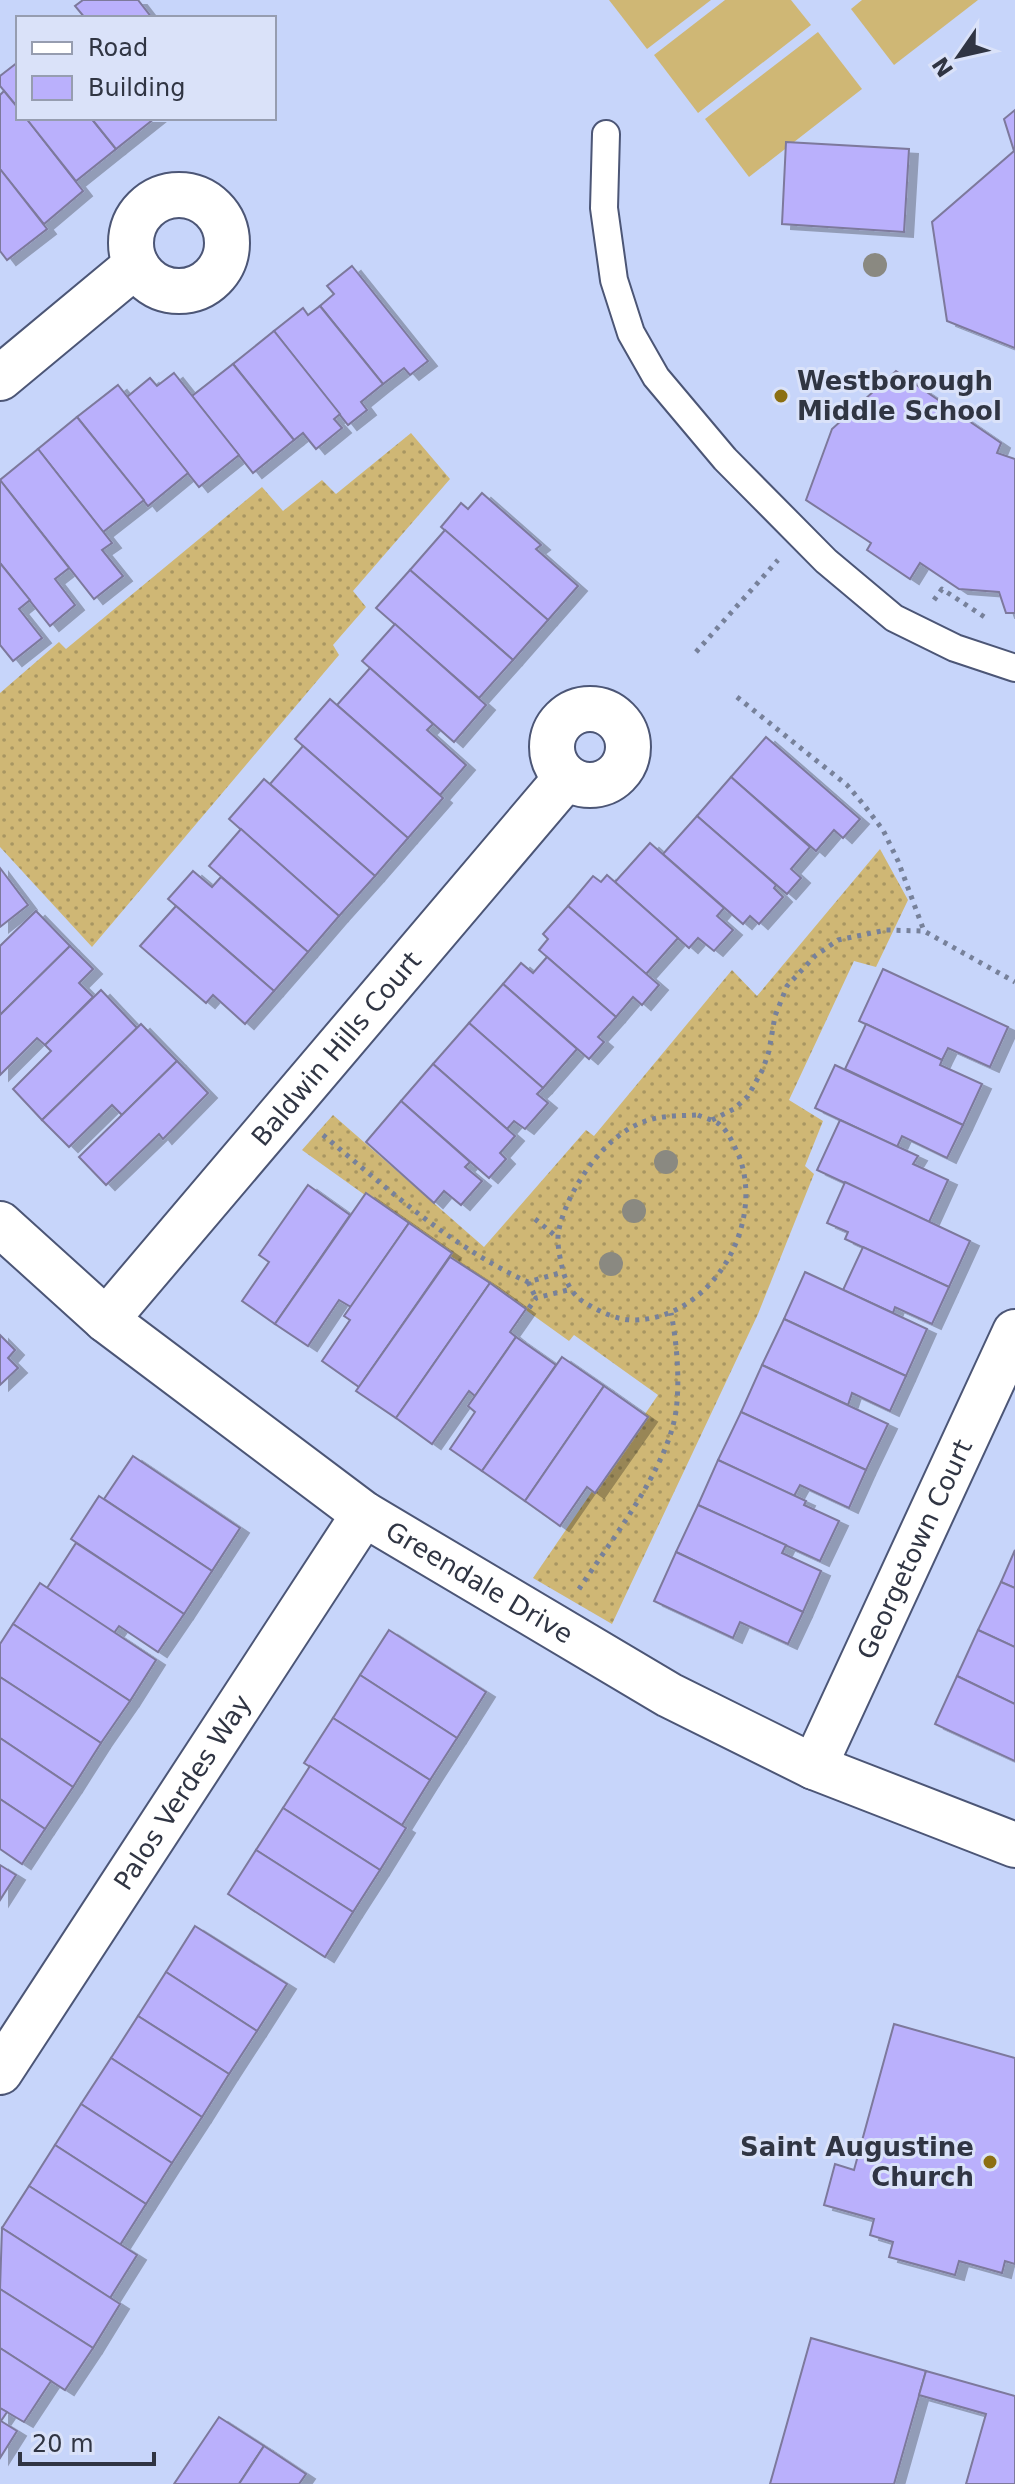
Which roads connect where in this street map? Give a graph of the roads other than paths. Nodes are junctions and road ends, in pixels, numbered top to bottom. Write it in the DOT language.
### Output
graph roads {
  1 [pos="606,134"];
  2 [pos="136,265"];
  3 [pos="0,378"];
  4 [pos="1015,668"];
  5 [pos="566,778"];
  6 [pos="0,1224"];
  7 [pos="106,1320"];
  8 [pos="1015,1332"];
  9 [pos="364,1514"];
  10 [pos="814,1767"];
  11 [pos="1015,1845"];
  12 [pos="0,2072"];
  1 -- 4 [label="lane"];
  2 -- 3 [label="street"];
  5 -- 7 [label="street, Baldwin Hills Court"];
  6 -- 7 [label="street, Greendale Drive"];
  7 -- 9 [label="street, Greendale Drive"];
  8 -- 10 [label="street, Georgetown Court"];
  9 -- 10 [label="street, Greendale Drive"];
  9 -- 12 [label="street, Palos Verdes Way"];
  10 -- 11 [label="street, Greendale Drive"];
}
